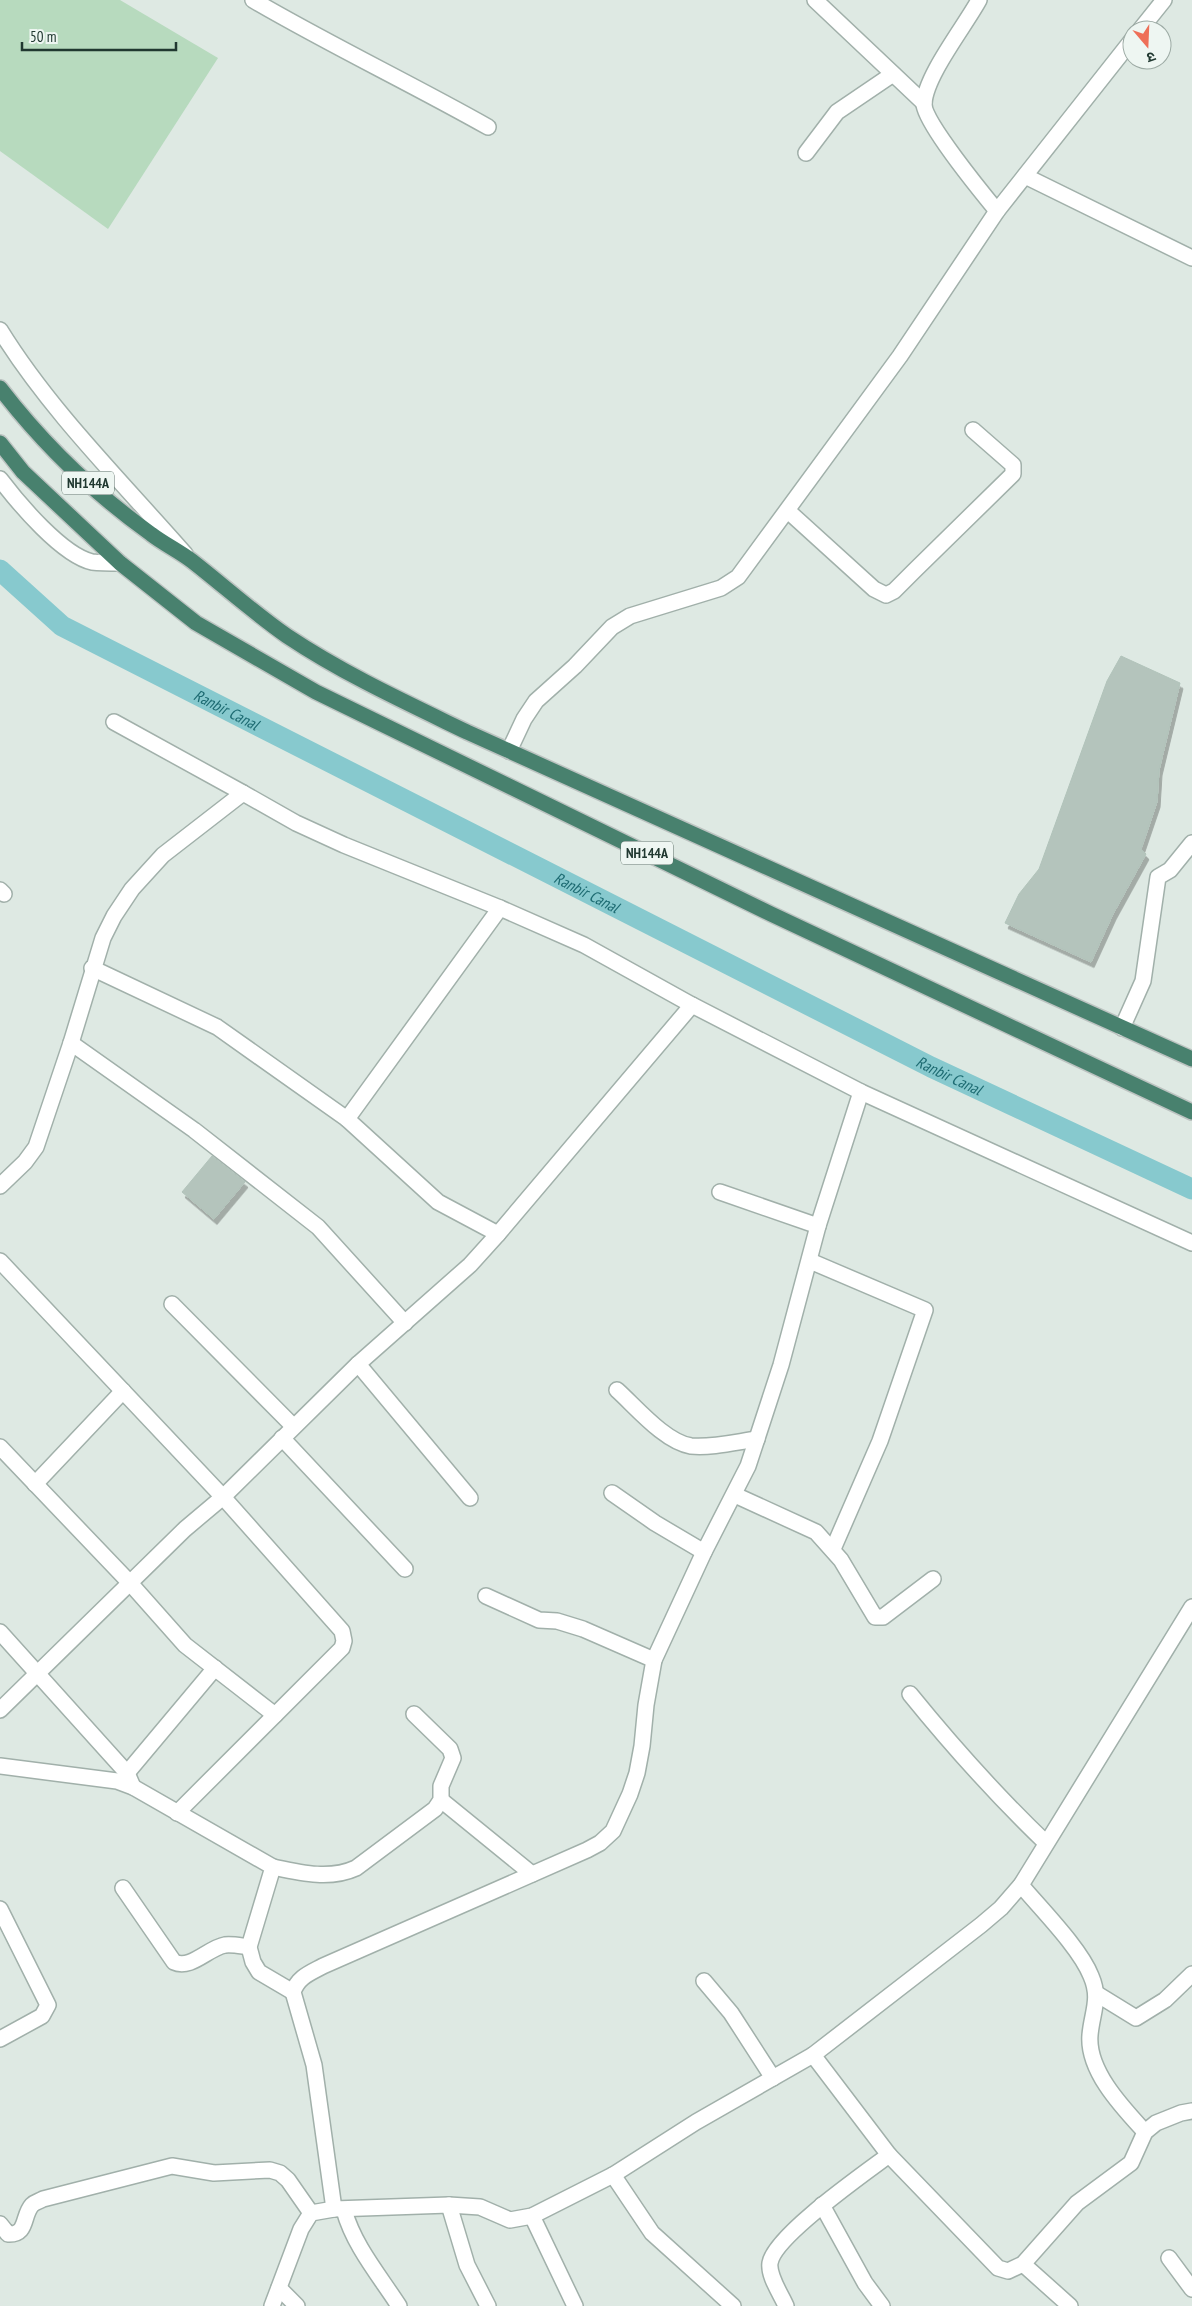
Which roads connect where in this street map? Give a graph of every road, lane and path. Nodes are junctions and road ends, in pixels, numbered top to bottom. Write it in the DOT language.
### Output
graph roads {
  1 [pos="253,0"];
  2 [pos="815,0"];
  3 [pos="979,0"];
  4 [pos="1164,0"];
  5 [pos="1148,20"];
  6 [pos="1122,53"];
  7 [pos="893,74"];
  8 [pos="924,104"];
  9 [pos="488,127"];
  10 [pos="806,153"];
  11 [pos="1025,176"];
  12 [pos="997,212"];
  13 [pos="1192,258"];
  14 [pos="0,330"];
  15 [pos="0,388"];
  16 [pos="972,430"];
  17 [pos="0,443"];
  18 [pos="0,479"];
  19 [pos="788,511"];
  20 [pos="191,560"];
  21 [pos="120,563"];
  22 [pos="114,722"];
  23 [pos="509,751"];
  24 [pos="243,793"];
  25 [pos="1192,843"];
  26 [pos="500,908"];
  27 [pos="92,968"];
  28 [pos="692,1005"];
  29 [pos="1122,1028"];
  30 [pos="71,1043"];
  31 [pos="1192,1059"];
  32 [pos="860,1092"];
  33 [pos="1192,1112"];
  34 [pos="347,1119"];
  35 [pos="0,1186"];
  36 [pos="720,1192"];
  37 [pos="818,1226"];
  38 [pos="498,1234"];
  39 [pos="1192,1243"];
  40 [pos="0,1261"];
  41 [pos="810,1261"];
  42 [pos="172,1304"];
  43 [pos="405,1322"];
  44 [pos="358,1364"];
  45 [pos="617,1390"];
  46 [pos="123,1391"];
  47 [pos="293,1426"];
  48 [pos="282,1438"];
  49 [pos="757,1439"];
  50 [pos="0,1448"];
  51 [pos="35,1484"];
  52 [pos="612,1493"];
  53 [pos="735,1495"];
  54 [pos="223,1497"];
  55 [pos="470,1498"];
  56 [pos="833,1549"];
  57 [pos="704,1552"];
  58 [pos="405,1569"];
  59 [pos="933,1579"];
  60 [pos="130,1584"];
  61 [pos="486,1596"];
  62 [pos="1192,1607"];
  63 [pos="0,1632"];
  64 [pos="654,1660"];
  65 [pos="215,1668"];
  66 [pos="38,1671"];
  67 [pos="910,1694"];
  68 [pos="0,1710"];
  69 [pos="414,1714"];
  70 [pos="275,1715"];
  71 [pos="0,1766"];
  72 [pos="130,1780"];
  73 [pos="441,1800"];
  74 [pos="177,1813"];
  75 [pos="1046,1843"];
  76 [pos="273,1867"];
  77 [pos="532,1874"];
  78 [pos="1021,1885"];
  79 [pos="124,1888"];
  80 [pos="0,1909"];
  81 [pos="249,1947"];
  82 [pos="1192,1974"];
  83 [pos="704,1981"];
  84 [pos="294,1992"];
  85 [pos="1097,1994"];
  86 [pos="0,2038"];
  87 [pos="813,2055"];
  88 [pos="773,2078"];
  89 [pos="1192,2112"];
  90 [pos="1145,2132"];
  91 [pos="889,2155"];
  92 [pos="613,2175"];
  93 [pos="449,2205"];
  94 [pos="822,2206"];
  95 [pos="339,2210"];
  96 [pos="311,2213"];
  97 [pos="532,2216"];
  98 [pos="0,2224"];
  99 [pos="1169,2258"];
  100 [pos="1022,2264"];
  101 [pos="279,2288"];
  102 [pos="1192,2289"];
  103 [pos="272,2306"];
  104 [pos="298,2306"];
  105 [pos="399,2306"];
  106 [pos="488,2306"];
  107 [pos="575,2306"];
  108 [pos="733,2306"];
  109 [pos="786,2306"];
  110 [pos="882,2306"];
  111 [pos="1070,2306"];
  1 -- 9 [label="street"];
  2 -- 7 [label="street"];
  3 -- 8 [label="street"];
  4 -- 5 [label="street"];
  6 -- 11 [label="street"];
  7 -- 8 [label="street"];
  7 -- 10 [label="street"];
  8 -- 12 [label="street"];
  11 -- 12 [label="street"];
  11 -- 13 [label="street"];
  12 -- 19 [label="street"];
  14 -- 20 [label="street"];
  15 -- 20 [label="highway, NH144A"];
  16 -- 19 [label="street"];
  17 -- 21 [label="highway, NH144A"];
  18 -- 21 [label="street"];
  19 -- 23 [label="street"];
  20 -- 23 [label="highway"];
  21 -- 33 [label="highway, NH144A"];
  22 -- 24 [label="street"];
  23 -- 29 [label="highway"];
  24 -- 26 [label="street"];
  24 -- 27 [label="street"];
  25 -- 29 [label="street"];
  26 -- 28 [label="street"];
  26 -- 34 [label="street"];
  27 -- 30 [label="street"];
  27 -- 34 [label="street"];
  28 -- 32 [label="street"];
  28 -- 38 [label="street"];
  29 -- 31 [label="highway"];
  30 -- 35 [label="street"];
  30 -- 43 [label="street"];
  32 -- 37 [label="street"];
  32 -- 39 [label="street"];
  34 -- 38 [label="street"];
  36 -- 37 [label="street"];
  37 -- 41 [label="street"];
  38 -- 43 [label="street"];
  40 -- 46 [label="street"];
  41 -- 49 [label="street"];
  41 -- 56 [label="street"];
  42 -- 47 [label="street"];
  43 -- 44 [label="street"];
  44 -- 47 [label="street"];
  44 -- 55 [label="street"];
  45 -- 49 [label="street"];
  46 -- 51 [label="street"];
  46 -- 54 [label="street"];
  47 -- 48 [label="street"];
  48 -- 54 [label="street"];
  48 -- 58 [label="street"];
  49 -- 53 [label="street"];
  50 -- 51 [label="street"];
  51 -- 60 [label="street"];
  52 -- 57 [label="street"];
  53 -- 56 [label="street"];
  53 -- 57 [label="street"];
  54 -- 60 [label="street"];
  54 -- 70 [label="street"];
  56 -- 59 [label="street"];
  57 -- 64 [label="street"];
  60 -- 65 [label="street"];
  60 -- 66 [label="street"];
  61 -- 64 [label="street"];
  62 -- 75 [label="street"];
  63 -- 66 [label="street"];
  64 -- 77 [label="street"];
  65 -- 70 [label="street"];
  65 -- 72 [label="street"];
  66 -- 68 [label="street"];
  66 -- 72 [label="street"];
  67 -- 75 [label="street"];
  69 -- 73 [label="street"];
  70 -- 74 [label="street"];
  71 -- 72 [label="street"];
  72 -- 74 [label="street"];
  73 -- 76 [label="street"];
  73 -- 77 [label="street"];
  74 -- 76 [label="street"];
  75 -- 78 [label="street"];
  76 -- 81 [label="street"];
  77 -- 84 [label="street"];
  78 -- 85 [label="street"];
  78 -- 87 [label="street"];
  79 -- 81 [label="street"];
  80 -- 86 [label="street"];
  81 -- 84 [label="street"];
  82 -- 85 [label="street"];
  83 -- 88 [label="street"];
  84 -- 95 [label="street"];
  85 -- 90 [label="street"];
  87 -- 88 [label="street"];
  87 -- 91 [label="street"];
  88 -- 92 [label="street"];
  89 -- 90 [label="street"];
  90 -- 100 [label="street"];
  91 -- 94 [label="street"];
  91 -- 100 [label="street"];
  92 -- 97 [label="street"];
  92 -- 108 [label="street"];
  93 -- 95 [label="street"];
  93 -- 97 [label="street"];
  93 -- 106 [label="street"];
  94 -- 109 [label="street"];
  94 -- 110 [label="street"];
  95 -- 96 [label="street"];
  95 -- 105 [label="street"];
  96 -- 98 [label="street"];
  96 -- 101 [label="street"];
  97 -- 107 [label="street"];
  99 -- 102 [label="street"];
  100 -- 111 [label="street"];
  101 -- 103 [label="street"];
  101 -- 104 [label="street"];
}
